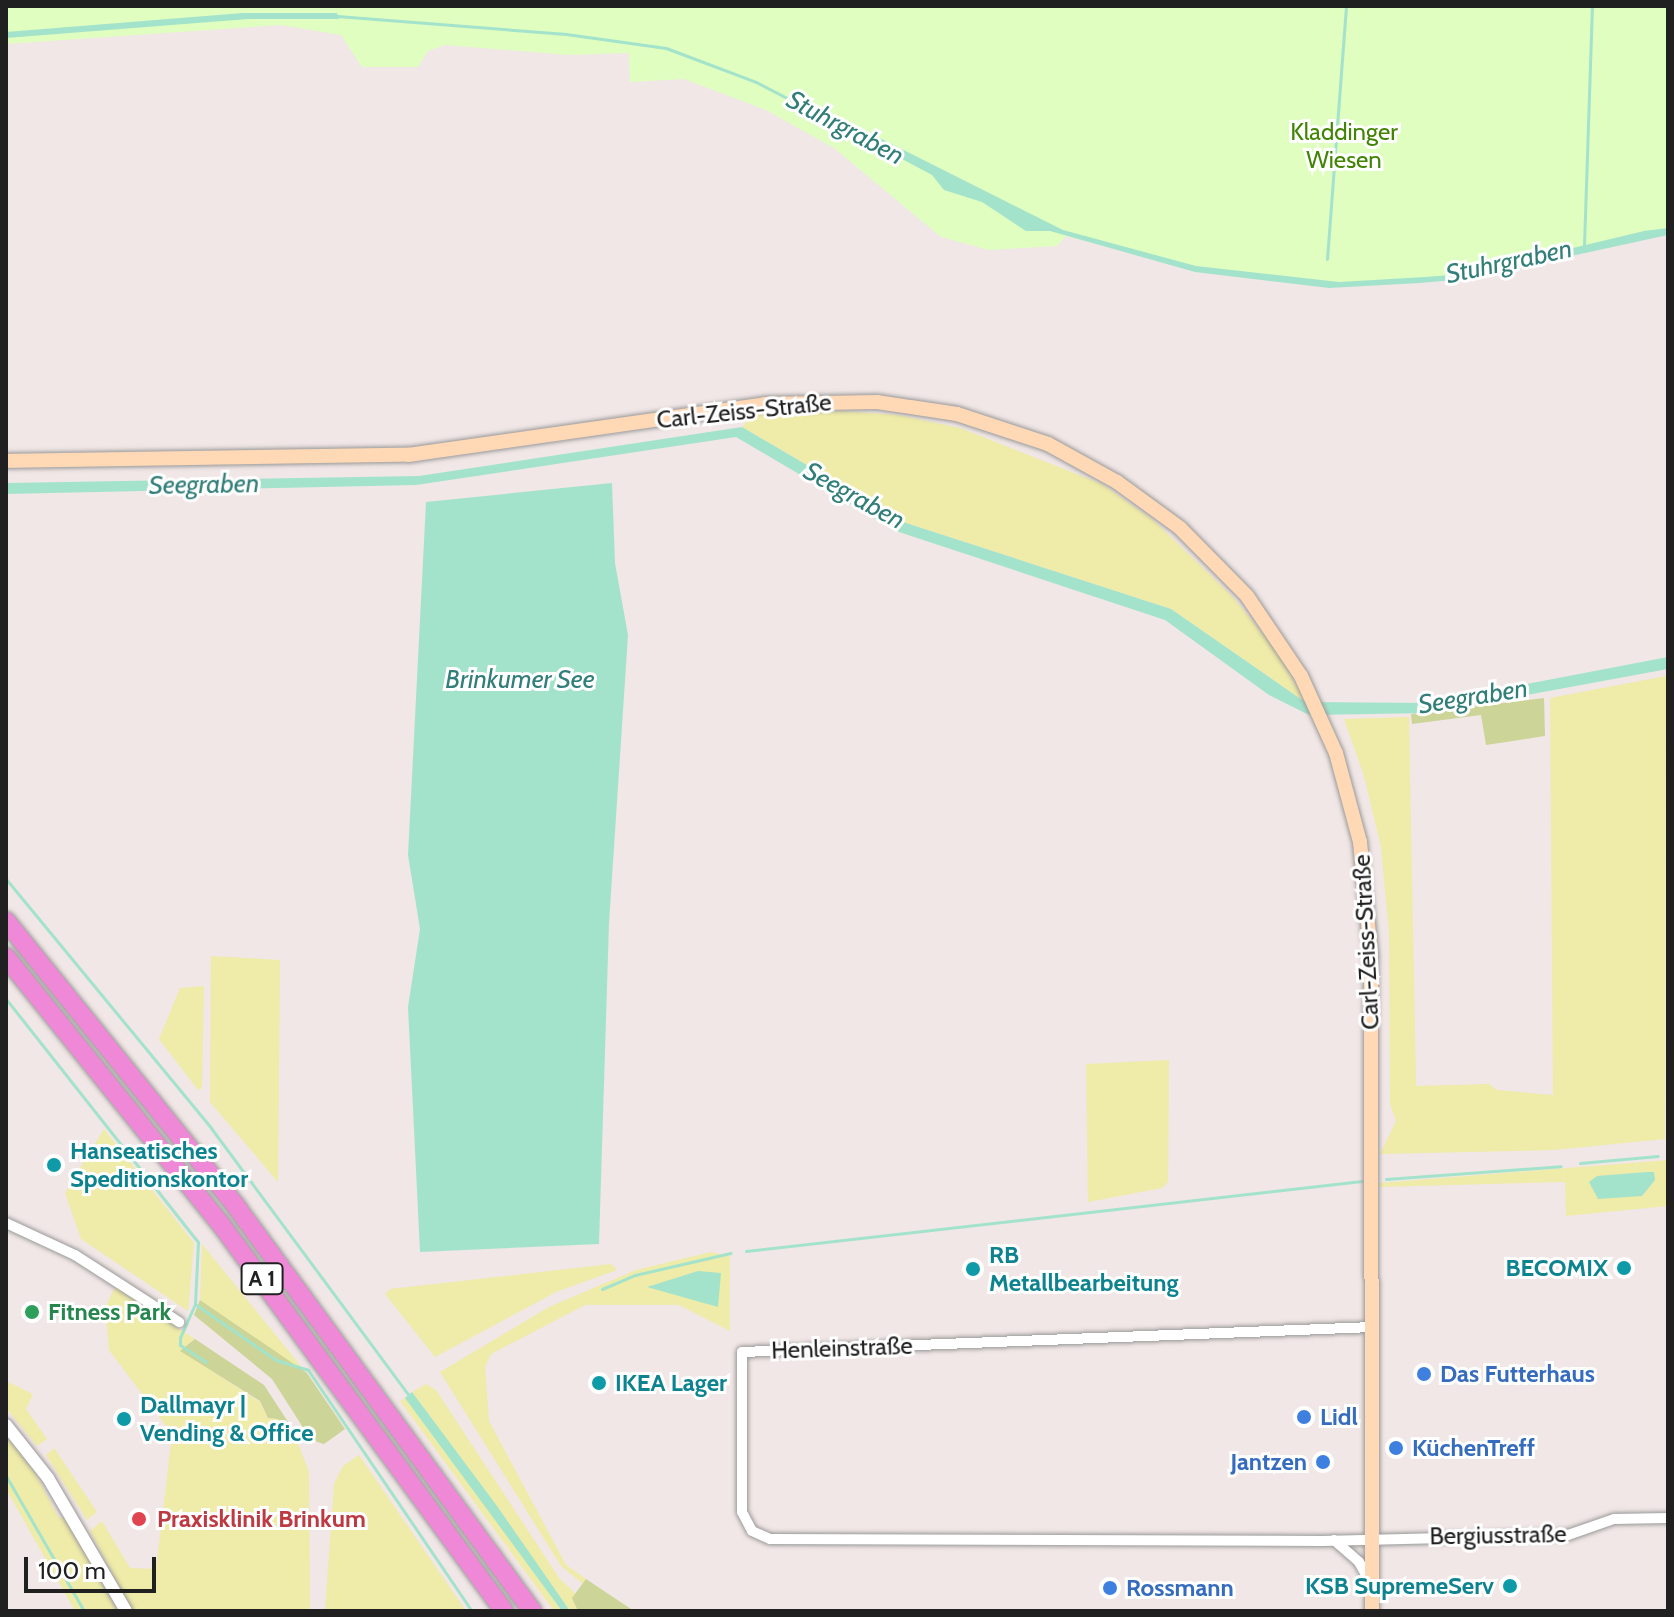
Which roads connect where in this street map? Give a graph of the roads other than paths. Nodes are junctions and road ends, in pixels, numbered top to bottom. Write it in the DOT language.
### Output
graph roads {
  1 [pos="6,461"];
  2 [pos="6,921"];
  3 [pos="6,957"];
  4 [pos="6,1223"];
  5 [pos="179,1322"];
  6 [pos="1373,1327"];
  7 [pos="6,1425"];
  8 [pos="1668,1518"];
  9 [pos="1372,1539"];
  10 [pos="1334,1540"];
  11 [pos="1372,1587"];
  12 [pos="126,1611"];
  13 [pos="504,1611"];
  14 [pos="532,1611"];
  15 [pos="1372,1611"];
  1 -- 6 [label="main road, Carl-Zeiss-Straße"];
  2 -- 14 [label="highway, A 1"];
  3 -- 13 [label="highway, A 1"];
  4 -- 5 [label="street"];
  6 -- 9 [label="main road, Carl-Zeiss-Straße"];
  6 -- 10 [label="street, Henleinstraße"];
  7 -- 12 [label="street"];
  8 -- 9 [label="street, Bergiusstraße"];
  9 -- 10 [label="street, Henleinstraße"];
  9 -- 11 [label="main road, Carl-Zeiss-Straße"];
  10 -- 11 [label="street"];
  11 -- 15 [label="main road, Carl-Zeiss-Straße"];
}
